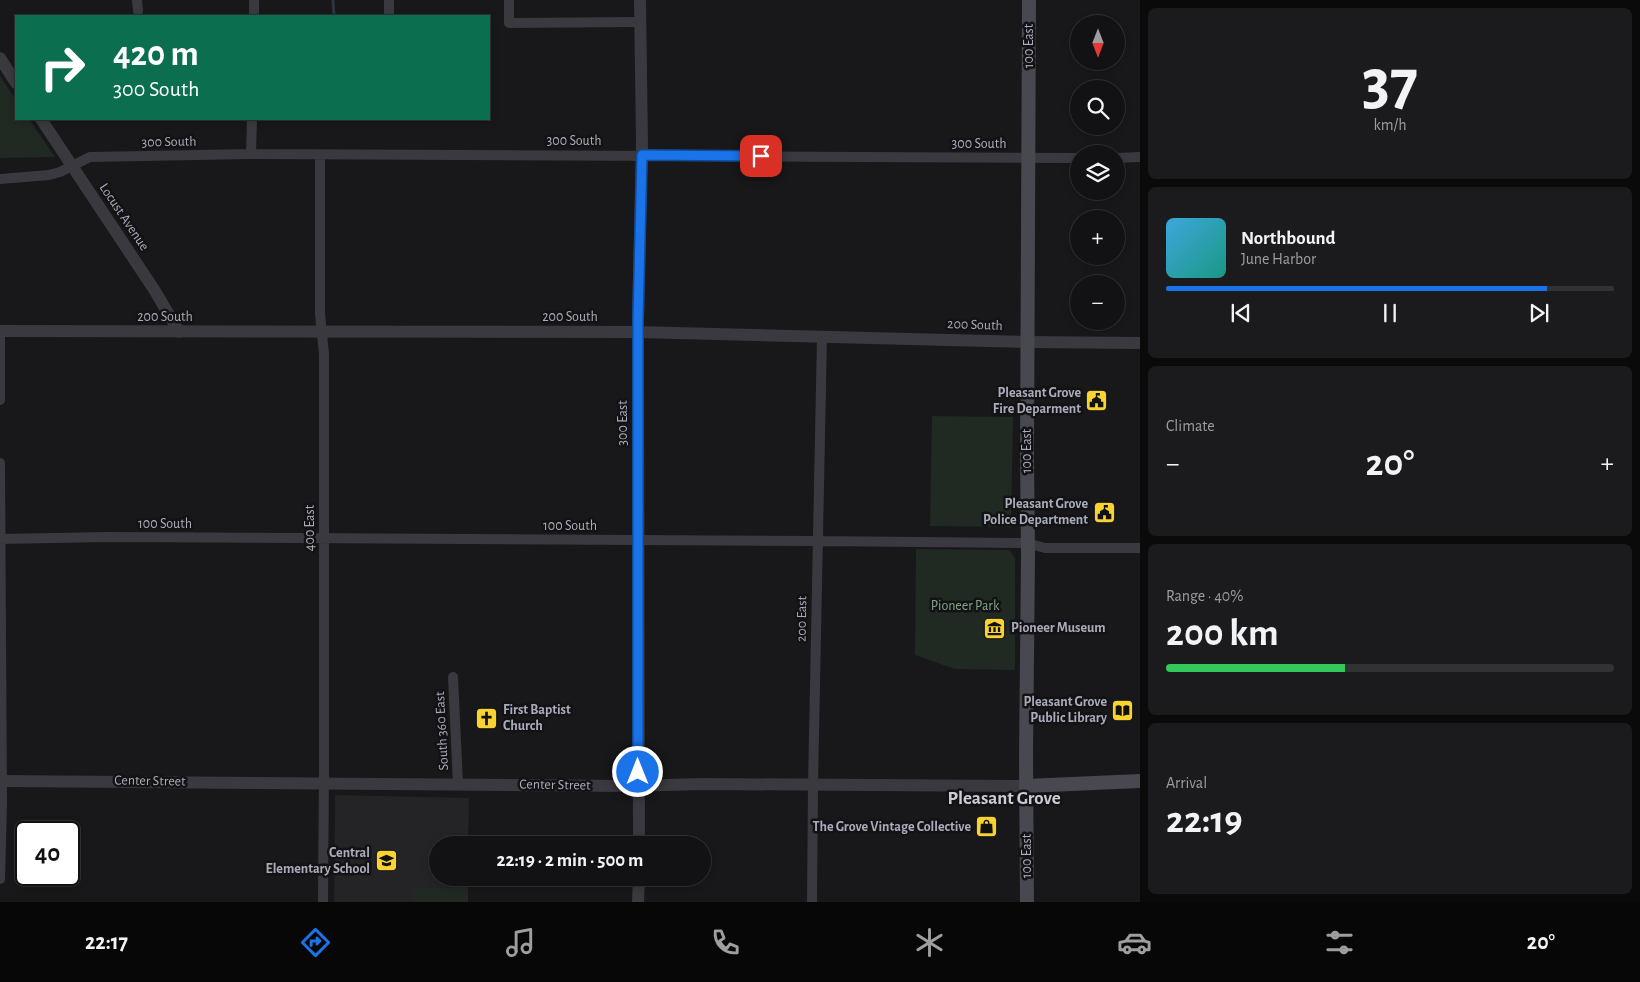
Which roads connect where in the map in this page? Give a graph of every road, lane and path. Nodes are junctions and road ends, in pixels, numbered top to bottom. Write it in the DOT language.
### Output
graph roads {
  1 [pos="254,0"];
  2 [pos="389,0"];
  3 [pos="509,0"];
  4 [pos="640,0"];
  5 [pos="1029,0"];
  6 [pos="254,15"];
  7 [pos="389,15"];
  8 [pos="640,22"];
  9 [pos="0,58"];
  10 [pos="15,80"];
  11 [pos="42,120"];
  12 [pos="252,120"];
  13 [pos="251,154"];
  14 [pos="320,155"];
  15 [pos="642,155"];
  16 [pos="1140,157"];
  17 [pos="1028,158"];
  18 [pos="1070,158"];
  19 [pos="1125,158"];
  20 [pos="72,166"];
  21 [pos="0,179"];
  22 [pos="0,331"];
  23 [pos="322,331"];
  24 [pos="179,332"];
  25 [pos="638,332"];
  26 [pos="822,336"];
  27 [pos="1027,342"];
  28 [pos="1140,342"];
  29 [pos="0,400"];
  30 [pos="0,463"];
  31 [pos="324,538"];
  32 [pos="0,539"];
  33 [pos="639,540"];
  34 [pos="817,541"];
  35 [pos="1028,544"];
  36 [pos="1140,548"];
  37 [pos="453,677"];
  38 [pos="1,780"];
  39 [pos="1140,781"];
  40 [pos="324,783"];
  41 [pos="458,784"];
  42 [pos="639,785"];
  43 [pos="813,785"];
  44 [pos="1026,786"];
  45 [pos="639,836"];
  46 [pos="0,879"];
  47 [pos="638,886"];
  48 [pos="322,902"];
  49 [pos="638,902"];
  50 [pos="812,902"];
  51 [pos="1027,902"];
  1 -- 6 [label="street"];
  2 -- 7 [label="street"];
  3 -- 8 [label="street"];
  4 -- 8 [label="street, 300 East"];
  5 -- 17 [label="main road, 100 East"];
  8 -- 15 [label="street, 300 East"];
  9 -- 10 [label="street"];
  11 -- 20 [label="street, Locust Avenue"];
  12 -- 13 [label="street"];
  13 -- 14 [label="street, 300 South"];
  13 -- 20 [label="street, 300 South"];
  14 -- 15 [label="street, 300 South"];
  14 -- 23 [label="street, 400 East"];
  15 -- 17 [label="street, 300 South"];
  15 -- 25 [label="street, 300 East"];
  16 -- 19 [label="street"];
  17 -- 18 [label="street, 300 South"];
  17 -- 27 [label="main road, 100 East"];
  20 -- 21 [label="street, 300 South"];
  20 -- 24 [label="street, Locust Avenue"];
  22 -- 24 [label="street, 200 South"];
  22 -- 29 [label="street"];
  23 -- 24 [label="street, 200 South"];
  23 -- 25 [label="street, 200 South"];
  23 -- 31 [label="street, 400 East"];
  25 -- 26 [label="street, 200 South"];
  25 -- 33 [label="street, 300 East"];
  26 -- 27 [label="street, 200 South"];
  26 -- 34 [label="street, 200 East"];
  27 -- 28 [label="street, 200 South"];
  27 -- 35 [label="main road, 100 East"];
  30 -- 32 [label="street"];
  31 -- 32 [label="street, 100 South"];
  31 -- 33 [label="street, 100 South"];
  31 -- 40 [label="street, 400 East"];
  32 -- 38 [label="street"];
  33 -- 34 [label="street, 100 South"];
  33 -- 42 [label="street, 300 East"];
  34 -- 35 [label="street, 100 South"];
  34 -- 43 [label="street, 200 East"];
  35 -- 36 [label="street, 100 South"];
  35 -- 44 [label="main road, 100 East"];
  37 -- 41 [label="street, South 360 East"];
  38 -- 40 [label="street, Center Street"];
  38 -- 46 [label="street"];
  39 -- 44 [label="main road, Center Street"];
  40 -- 41 [label="street, Center Street"];
  40 -- 48 [label="street, 400 East"];
  41 -- 42 [label="street, Center Street"];
  42 -- 43 [label="street, Center Street"];
  42 -- 45 [label="street, 300 East"];
  43 -- 44 [label="street, Center Street"];
  43 -- 50 [label="street, 200 East"];
  44 -- 51 [label="main road, 100 East"];
  47 -- 49 [label="street"];
}
